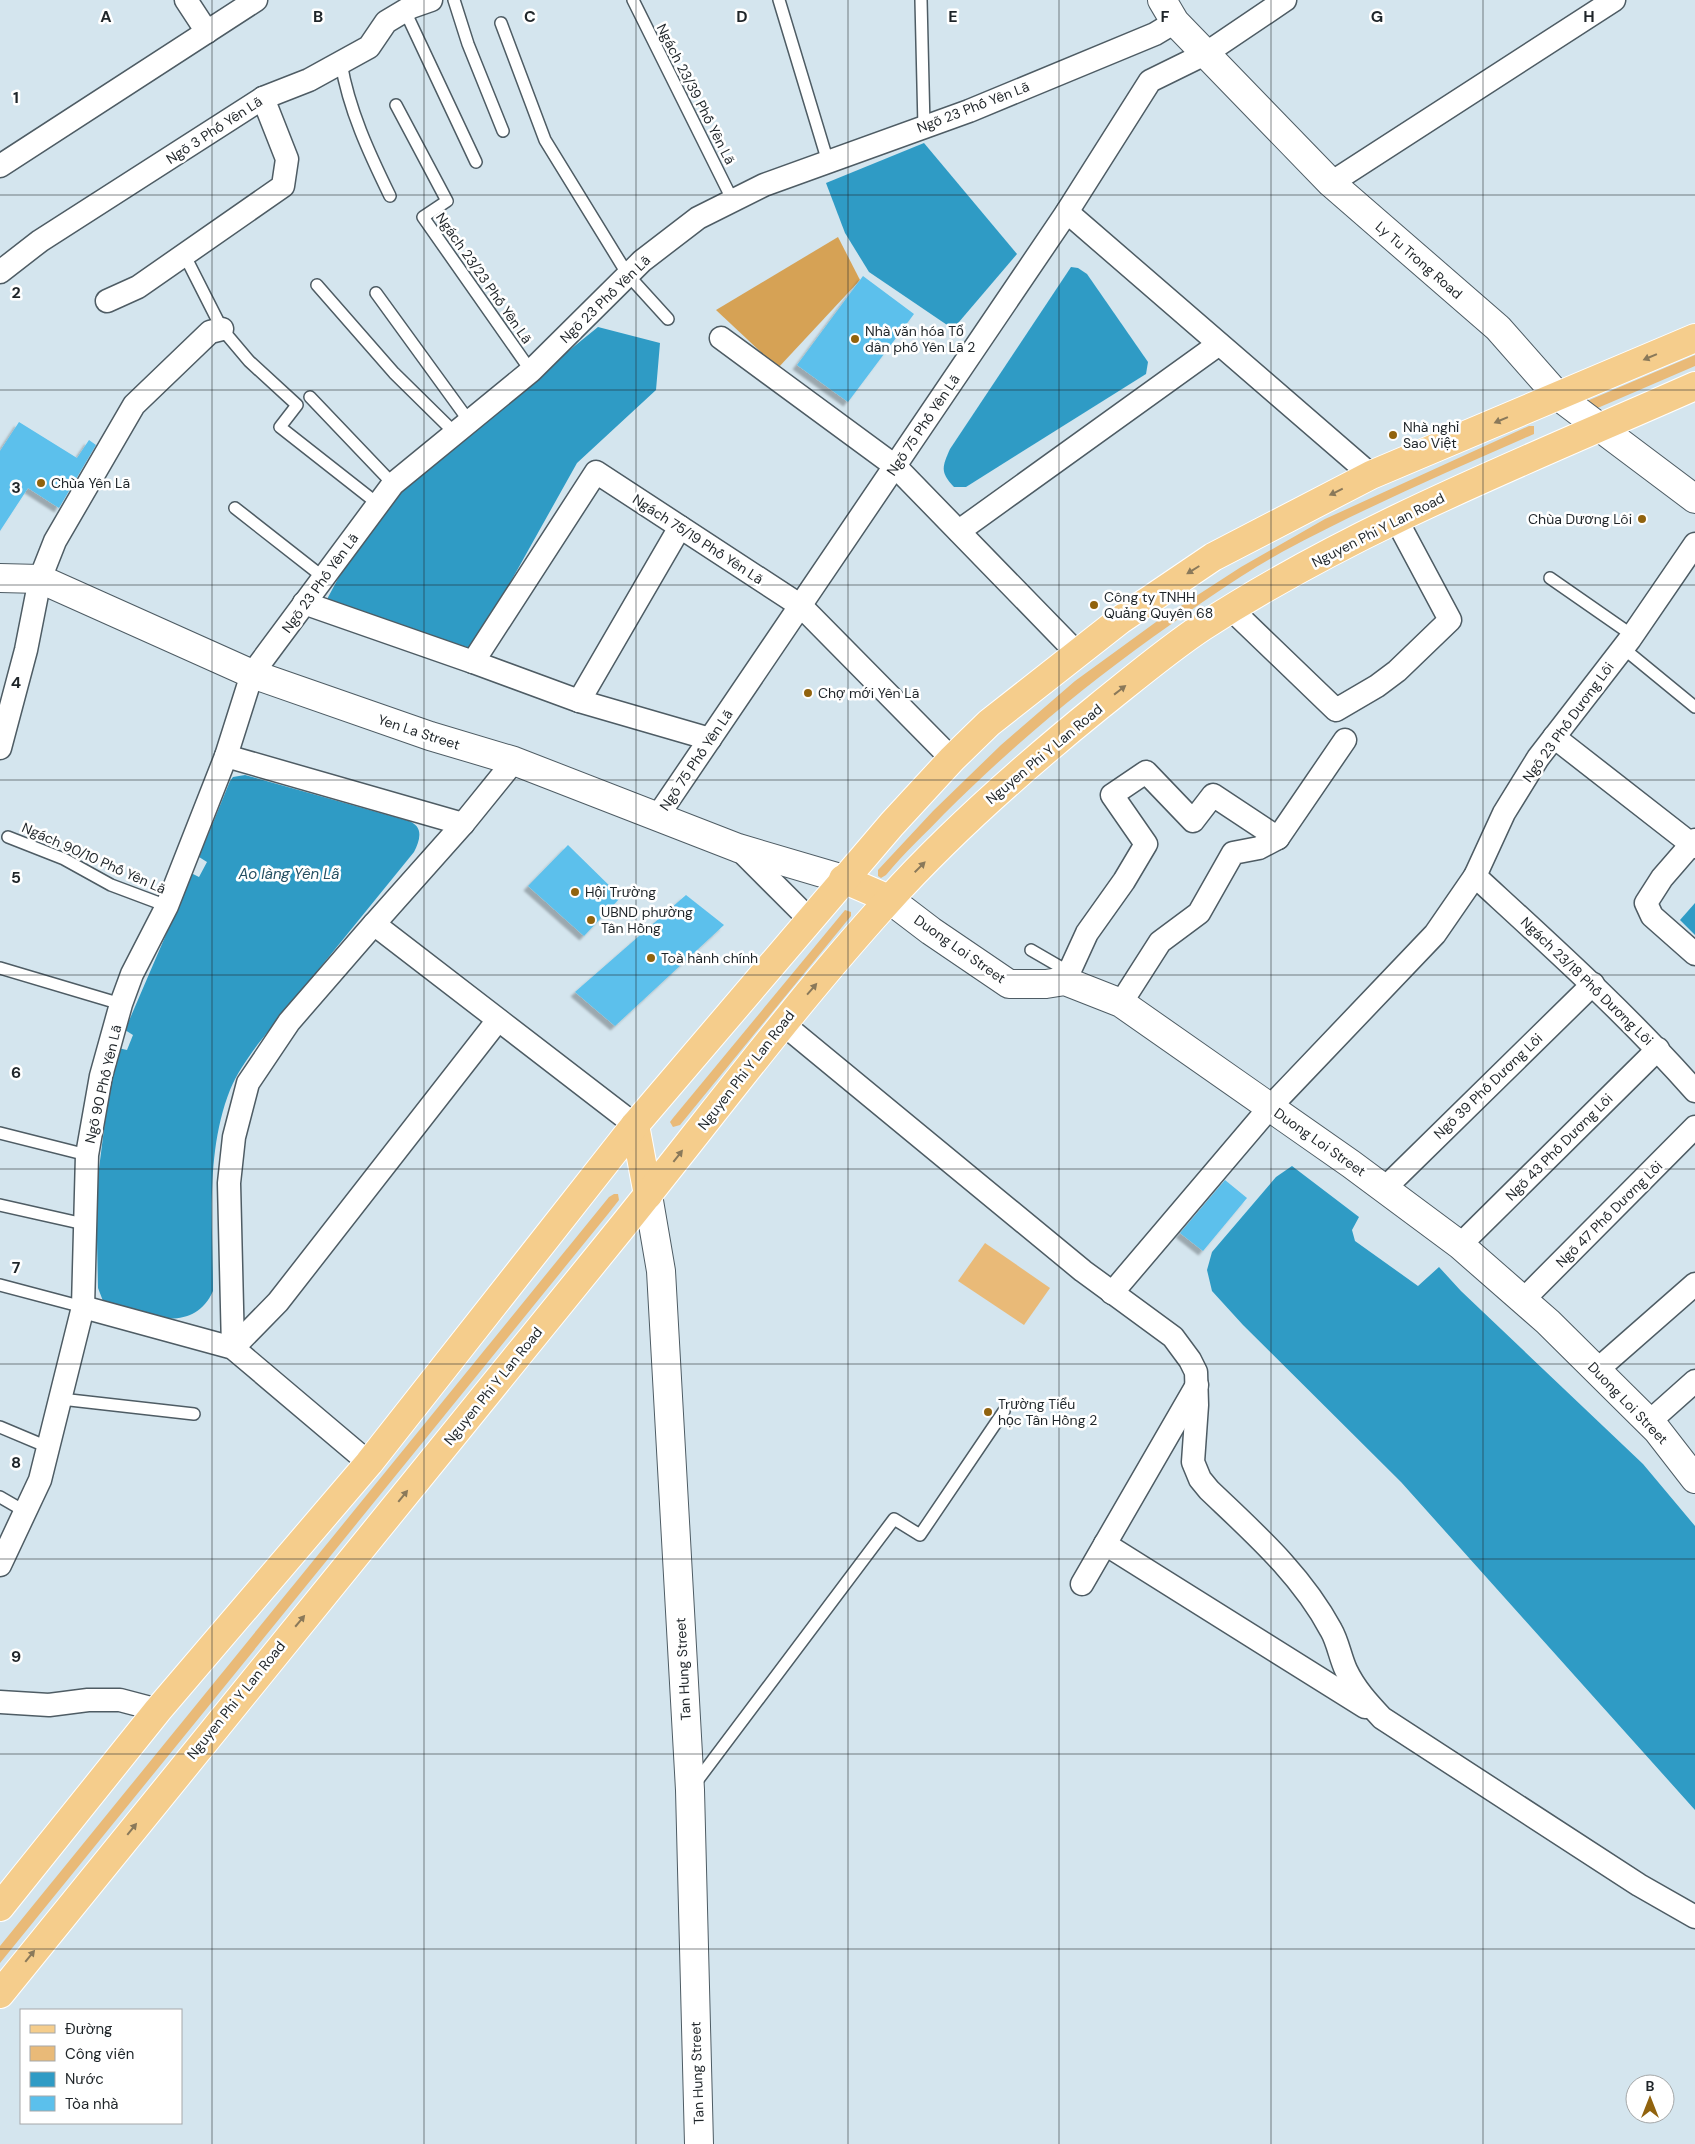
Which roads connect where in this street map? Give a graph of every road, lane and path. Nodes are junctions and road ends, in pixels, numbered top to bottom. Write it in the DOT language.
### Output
graph roads {
  1 [pos="186,0"];
  2 [pos="256,0"];
  3 [pos="431,0"];
  4 [pos="454,0"];
  5 [pos="633,0"];
  6 [pos="779,0"];
  7 [pos="921,0"];
  8 [pos="1285,0"];
  9 [pos="1614,0"];
  10 [pos="405,11"];
  11 [pos="1168,11"];
  12 [pos="501,23"];
  13 [pos="207,32"];
  14 [pos="1205,54"];
  15 [pos="340,62"];
  16 [pos="263,98"];
  17 [pos="396,105"];
  18 [pos="924,127"];
  19 [pos="503,131"];
  20 [pos="476,162"];
  21 [pos="828,162"];
  22 [pos="0,166"];
  23 [pos="1331,183"];
  24 [pos="390,196"];
  25 [pos="733,200"];
  26 [pos="1067,212"];
  27 [pos="184,254"];
  28 [pos="0,272"];
  29 [pos="628,275"];
  30 [pos="317,285"];
  31 [pos="376,293"];
  32 [pos="107,301"];
  33 [pos="668,319"];
  34 [pos="222,329"];
  35 [pos="721,338"];
  36 [pos="1695,338"];
  37 [pos="1219,344"];
  38 [pos="531,371"];
  39 [pos="1695,386"];
  40 [pos="1558,396"];
  41 [pos="310,397"];
  42 [pos="462,427"];
  43 [pos="1600,428"];
  44 [pos="895,466"];
  45 [pos="1371,475"];
  46 [pos="393,484"];
  47 [pos="1695,499"];
  48 [pos="378,504"];
  49 [pos="235,508"];
  50 [pos="1396,519"];
  51 [pos="680,527"];
  52 [pos="959,531"];
  53 [pos="1695,544"];
  54 [pos="323,577"];
  55 [pos="0,578"];
  56 [pos="1550,578"];
  57 [pos="40,579"];
  58 [pos="304,603"];
  59 [pos="801,606"];
  60 [pos="1231,609"];
  61 [pos="1628,642"];
  62 [pos="1076,652"];
  63 [pos="473,662"];
  64 [pos="252,674"];
  65 [pos="579,701"];
  66 [pos="1695,707"];
  67 [pos="2,736"];
  68 [pos="1554,737"];
  69 [pos="710,739"];
  70 [pos="1345,740"];
  71 [pos="226,756"];
  72 [pos="952,759"];
  73 [pos="514,761"];
  74 [pos="657,816"];
  75 [pos="463,824"];
  76 [pos="8,837"];
  77 [pos="1278,838"];
  78 [pos="1694,843"];
  79 [pos="738,848"];
  80 [pos="1475,876"];
  81 [pos="844,879"];
  82 [pos="889,899"];
  83 [pos="167,906"];
  84 [pos="809,919"];
  85 [pos="374,924"];
  86 [pos="1031,950"];
  87 [pos="1695,954"];
  88 [pos="0,968"];
  89 [pos="1067,976"];
  90 [pos="1592,984"];
  91 [pos="1121,1003"];
  92 [pos="121,1004"];
  93 [pos="498,1020"];
  94 [pos="782,1023"];
  95 [pos="1658,1049"];
  96 [pos="1695,1091"];
  97 [pos="1270,1107"];
  98 [pos="635,1125"];
  99 [pos="1695,1127"];
  100 [pos="0,1133"];
  101 [pos="87,1155"];
  102 [pos="1384,1189"];
  103 [pos="648,1195"];
  104 [pos="0,1206"];
  105 [pos="84,1224"];
  106 [pos="1460,1245"];
  107 [pos="0,1284"];
  108 [pos="1695,1284"];
  109 [pos="1112,1293"];
  110 [pos="1523,1300"];
  111 [pos="83,1307"];
  112 [pos="233,1348"];
  113 [pos="1598,1370"];
  114 [pos="1695,1381"];
  115 [pos="1197,1384"];
  116 [pos="61,1398"];
  117 [pos="1004,1411"];
  118 [pos="194,1414"];
  119 [pos="1649,1422"];
  120 [pos="0,1427"];
  121 [pos="50,1448"];
  122 [pos="369,1463"];
  123 [pos="1695,1479"];
  124 [pos="0,1497"];
  125 [pos="26,1512"];
  126 [pos="1105,1544"];
  127 [pos="0,1565"];
  128 [pos="1082,1584"];
  129 [pos="0,1702"];
  130 [pos="158,1710"];
  131 [pos="1382,1718"];
  132 [pos="690,1790"];
  133 [pos="0,1907"];
  134 [pos="1695,1917"];
  135 [pos="0,1994"];
  136 [pos="699,2144"];
  1 -- 13 [label="street"];
  2 -- 13 [label="street"];
  3 -- 10 [label="street, Ngõ 3 Phố Yên Lã"];
  4 -- 19 [label="lane"];
  5 -- 25 [label="lane, Ngách 23/39 Phố Yên Lã"];
  6 -- 21 [label="lane"];
  7 -- 18 [label="lane"];
  8 -- 14 [label="street, Ngõ 75 Phố Yên Lã"];
  9 -- 23 [label="street"];
  10 -- 15 [label="street, Ngõ 3 Phố Yên Lã"];
  10 -- 20 [label="lane"];
  11 -- 14 [label="street, Ly Tu Trong Road"];
  11 -- 18 [label="street, Ngõ 23 Phố Yên Lã"];
  12 -- 29 [label="lane"];
  13 -- 22 [label="street"];
  14 -- 23 [label="street, Ly Tu Trong Road"];
  14 -- 26 [label="street, Ngõ 75 Phố Yên Lã"];
  15 -- 16 [label="street, Ngõ 3 Phố Yên Lã"];
  15 -- 24 [label="lane"];
  16 -- 27 [label="street"];
  16 -- 28 [label="street, Ngõ 3 Phố Yên Lã"];
  17 -- 38 [label="lane, Ngách 23/23 Phố Yên Lã"];
  18 -- 21 [label="street, Ngõ 23 Phố Yên Lã"];
  21 -- 25 [label="street, Ngõ 23 Phố Yên Lã"];
  23 -- 40 [label="street, Ly Tu Trong Road"];
  25 -- 29 [label="street, Ngõ 23 Phố Yên Lã"];
  26 -- 37 [label="street"];
  26 -- 44 [label="street, Ngõ 75 Phố Yên Lã"];
  27 -- 32 [label="street"];
  27 -- 34 [label="lane"];
  29 -- 33 [label="lane"];
  29 -- 38 [label="street, Ngõ 23 Phố Yên Lã"];
  30 -- 42 [label="lane"];
  31 -- 42 [label="lane"];
  34 -- 48 [label="lane"];
  34 -- 57 [label="street"];
  35 -- 44 [label="street"];
  36 -- 40 [label="main road, one-way"];
  37 -- 45 [label="street"];
  37 -- 52 [label="street"];
  38 -- 42 [label="street, Ngõ 23 Phố Yên Lã"];
  39 -- 43 [label="main road, Nguyen Phi Y Lan Road"];
  40 -- 43 [label="street, Ly Tu Trong Road"];
  40 -- 45 [label="main road, one-way"];
  41 -- 46 [label="lane"];
  42 -- 46 [label="street, Ngõ 23 Phố Yên Lã"];
  43 -- 47 [label="street, Ly Tu Trong Road"];
  43 -- 50 [label="main road, Nguyen Phi Y Lan Road"];
  44 -- 52 [label="street"];
  44 -- 59 [label="street, Ngõ 75 Phố Yên Lã"];
  45 -- 62 [label="main road, one-way"];
  46 -- 48 [label="street, Ngõ 23 Phố Yên Lã"];
  48 -- 54 [label="street, Ngõ 23 Phố Yên Lã"];
  49 -- 54 [label="lane"];
  50 -- 60 [label="main road, Nguyen Phi Y Lan Road"];
  50 -- 60 [label="street"];
  51 -- 59 [label="street, Ngách 75/19 Phố Yên Lã"];
  51 -- 63 [label="street, Ngách 75/19 Phố Yên Lã"];
  51 -- 65 [label="street"];
  52 -- 62 [label="street"];
  53 -- 61 [label="street, Ngõ 23 Phố Dương Lôi"];
  54 -- 58 [label="street, Ngõ 23 Phố Yên Lã"];
  55 -- 57 [label="street, Yen La Street"];
  56 -- 61 [label="lane"];
  57 -- 64 [label="street, Yen La Street"];
  57 -- 67 [label="street"];
  58 -- 63 [label="street"];
  58 -- 64 [label="street, Ngõ 23 Phố Yên Lã"];
  59 -- 69 [label="street, Ngõ 75 Phố Yên Lã"];
  59 -- 72 [label="street, Ngách 75/19 Phố Yên Lã"];
  82 -- 60 [label="main road, Nguyen Phi Y Lan Road, one-way"];
  61 -- 66 [label="lane"];
  61 -- 68 [label="street, Ngõ 23 Phố Dương Lôi"];
  62 -- 72 [label="main road"];
  63 -- 65 [label="street"];
  64 -- 71 [label="street, Ngõ 90 Phố Yên Lã"];
  64 -- 73 [label="street, Yen La Street"];
  65 -- 69 [label="street"];
  68 -- 78 [label="street"];
  68 -- 80 [label="street, Ngõ 23 Phố Dương Lôi"];
  69 -- 74 [label="street, Ngõ 75 Phố Yên Lã"];
  70 -- 77 [label="street"];
  71 -- 75 [label="street"];
  71 -- 83 [label="street, Ngõ 90 Phố Yên Lã"];
  72 -- 81 [label="main road"];
  73 -- 74 [label="street, Yen La Street"];
  73 -- 75 [label="street"];
  74 -- 79 [label="street, Yen La Street"];
  75 -- 85 [label="street"];
  76 -- 83 [label="lane, Ngách 90/10 Phố Yên Lã"];
  77 -- 89 [label="street"];
  77 -- 91 [label="street"];
  78 -- 87 [label="street"];
  79 -- 81 [label="street, Yen La Street"];
  79 -- 84 [label="street"];
  80 -- 90 [label="street, Ngách 23/18 Phố Dương Lôi"];
  80 -- 97 [label="street, Ngõ 23 Phố Dương Lôi"];
  81 -- 82 [label="main road"];
  81 -- 84 [label="main road"];
  82 -- 89 [label="street, Duong Loi Street"];
  94 -- 82 [label="main road, Nguyen Phi Y Lan Road, one-way"];
  83 -- 92 [label="street, Ngõ 90 Phố Yên Lã"];
  84 -- 98 [label="main road"];
  85 -- 93 [label="street"];
  85 -- 112 [label="street"];
  86 -- 89 [label="lane"];
  88 -- 92 [label="lane"];
  89 -- 91 [label="street, Duong Loi Street"];
  90 -- 95 [label="street, Ngách 23/18 Phố Dương Lôi"];
  90 -- 102 [label="street, Ngõ 39 Phố Dương Lôi"];
  91 -- 97 [label="street, Duong Loi Street"];
  92 -- 101 [label="street, Ngõ 90 Phố Yên Lã"];
  93 -- 98 [label="street"];
  93 -- 112 [label="street"];
  103 -- 94 [label="main road, Nguyen Phi Y Lan Road, one-way"];
  94 -- 109 [label="street"];
  95 -- 96 [label="street, Ngách 23/18 Phố Dương Lôi"];
  95 -- 106 [label="street, Ngõ 43 Phố Dương Lôi"];
  97 -- 102 [label="street, Duong Loi Street"];
  97 -- 109 [label="street, Ngõ 23 Phố Dương Lôi"];
  98 -- 103 [label="main road"];
  98 -- 122 [label="main road"];
  99 -- 110 [label="street, Ngõ 47 Phố Dương Lôi"];
  100 -- 101 [label="lane"];
  101 -- 105 [label="street, Ngõ 90 Phố Yên Lã"];
  102 -- 106 [label="street, Duong Loi Street"];
  103 -- 132 [label="street, Tan Hung Street"];
  135 -- 103 [label="main road, Nguyen Phi Y Lan Road, one-way"];
  104 -- 105 [label="lane"];
  105 -- 111 [label="street, Ngõ 90 Phố Yên Lã"];
  106 -- 110 [label="street, Duong Loi Street"];
  107 -- 111 [label="lane"];
  108 -- 113 [label="street"];
  109 -- 115 [label="street"];
  110 -- 113 [label="street, Duong Loi Street"];
  111 -- 112 [label="street"];
  111 -- 116 [label="street, Ngõ 90 Phố Yên Lã"];
  112 -- 122 [label="street"];
  113 -- 119 [label="street, Duong Loi Street"];
  114 -- 119 [label="street"];
  115 -- 126 [label="street"];
  115 -- 131 [label="street"];
  116 -- 118 [label="lane"];
  116 -- 121 [label="street, Ngõ 90 Phố Yên Lã"];
  117 -- 132 [label="lane"];
  119 -- 123 [label="street, Duong Loi Street"];
  120 -- 121 [label="lane"];
  121 -- 125 [label="street, Ngõ 90 Phố Yên Lã"];
  122 -- 130 [label="main road"];
  124 -- 125 [label="lane"];
  125 -- 127 [label="street, Ngõ 90 Phố Yên Lã"];
  126 -- 128 [label="street"];
  126 -- 131 [label="street"];
  129 -- 130 [label="street"];
  130 -- 133 [label="main road"];
  131 -- 134 [label="street"];
  132 -- 136 [label="street, Tan Hung Street"];
}
